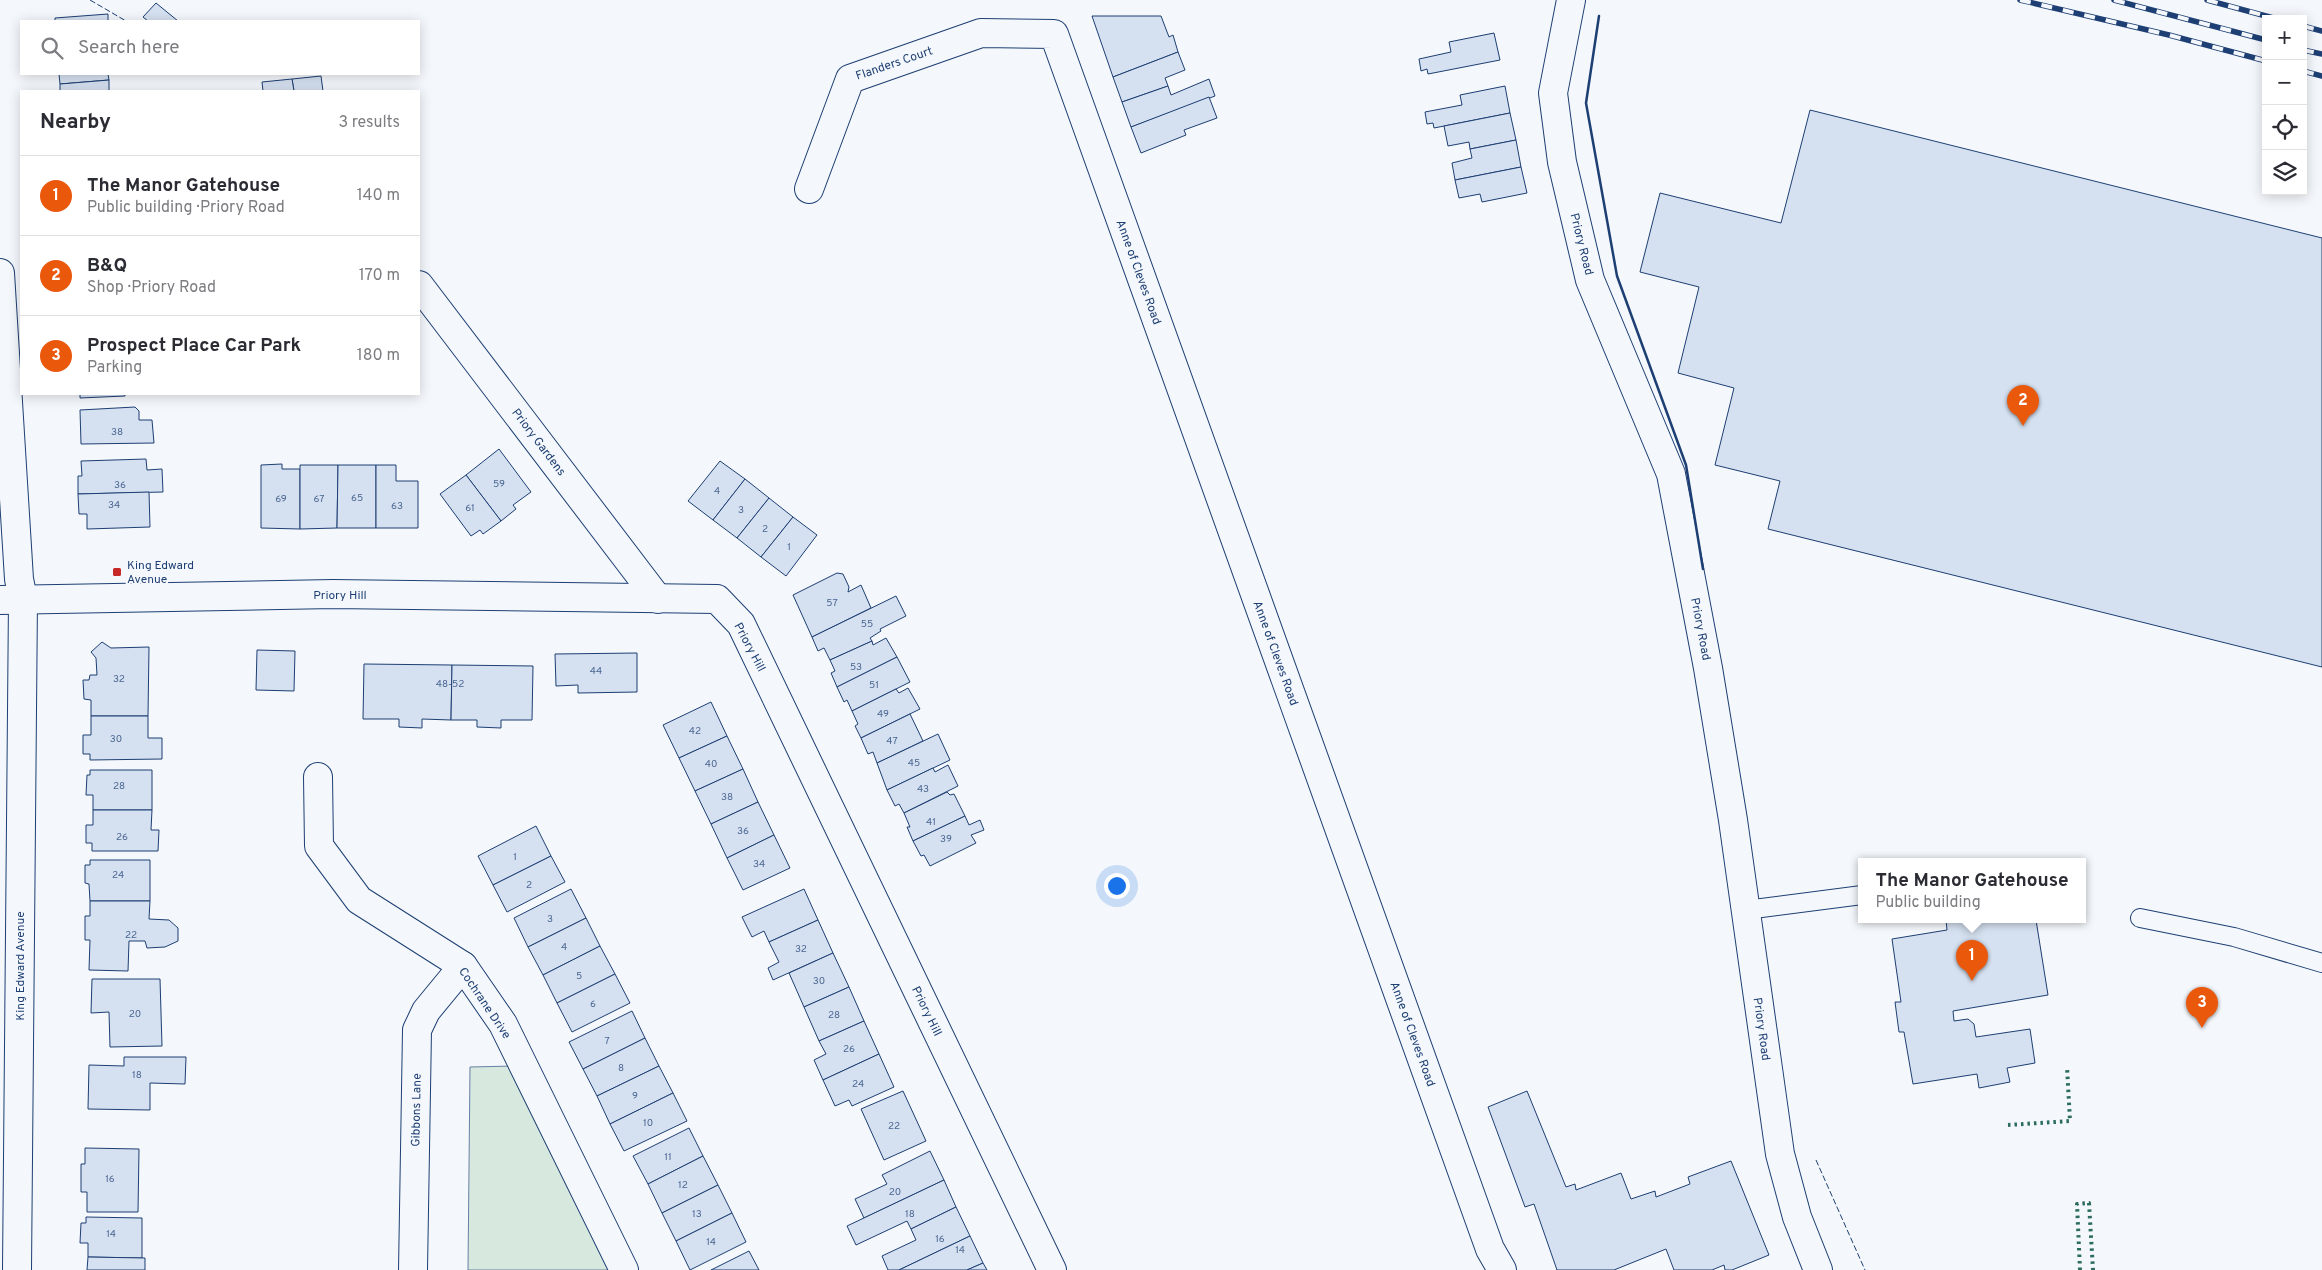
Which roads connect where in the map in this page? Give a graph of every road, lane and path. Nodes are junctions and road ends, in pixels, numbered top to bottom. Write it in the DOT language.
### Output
graph roads {
  1 [pos="1571,0"];
  2 [pos="1054,34"];
  3 [pos="809,189"];
  4 [pos="0,273"];
  5 [pos="420,286"];
  6 [pos="658,599"];
  7 [pos="11,600"];
  8 [pos="318,778"];
  9 [pos="1858,896"];
  10 [pos="1746,910"];
  11 [pos="2140,918"];
  12 [pos="2322,964"];
  13 [pos="464,966"];
  14 [pos="17,1270"];
  15 [pos="413,1270"];
  16 [pos="624,1270"];
  17 [pos="1052,1270"];
  18 [pos="1502,1270"];
  19 [pos="1818,1270"];
  1 -- 10 [label="street, Priory Road"];
  2 -- 3 [label="street, Flanders Court"];
  2 -- 18 [label="street, Anne of Cleves Road"];
  4 -- 7 [label="street, King Edward Avenue"];
  5 -- 6 [label="street, Priory Gardens"];
  6 -- 7 [label="street, Priory Hill"];
  6 -- 17 [label="street, Priory Hill"];
  7 -- 14 [label="street, King Edward Avenue"];
  8 -- 13 [label="street, Cochrane Drive"];
  9 -- 10 [label="lane"];
  10 -- 19 [label="street, Priory Road"];
  11 -- 12 [label="lane"];
  13 -- 15 [label="street, Gibbons Lane"];
  13 -- 16 [label="street, Cochrane Drive"];
}
